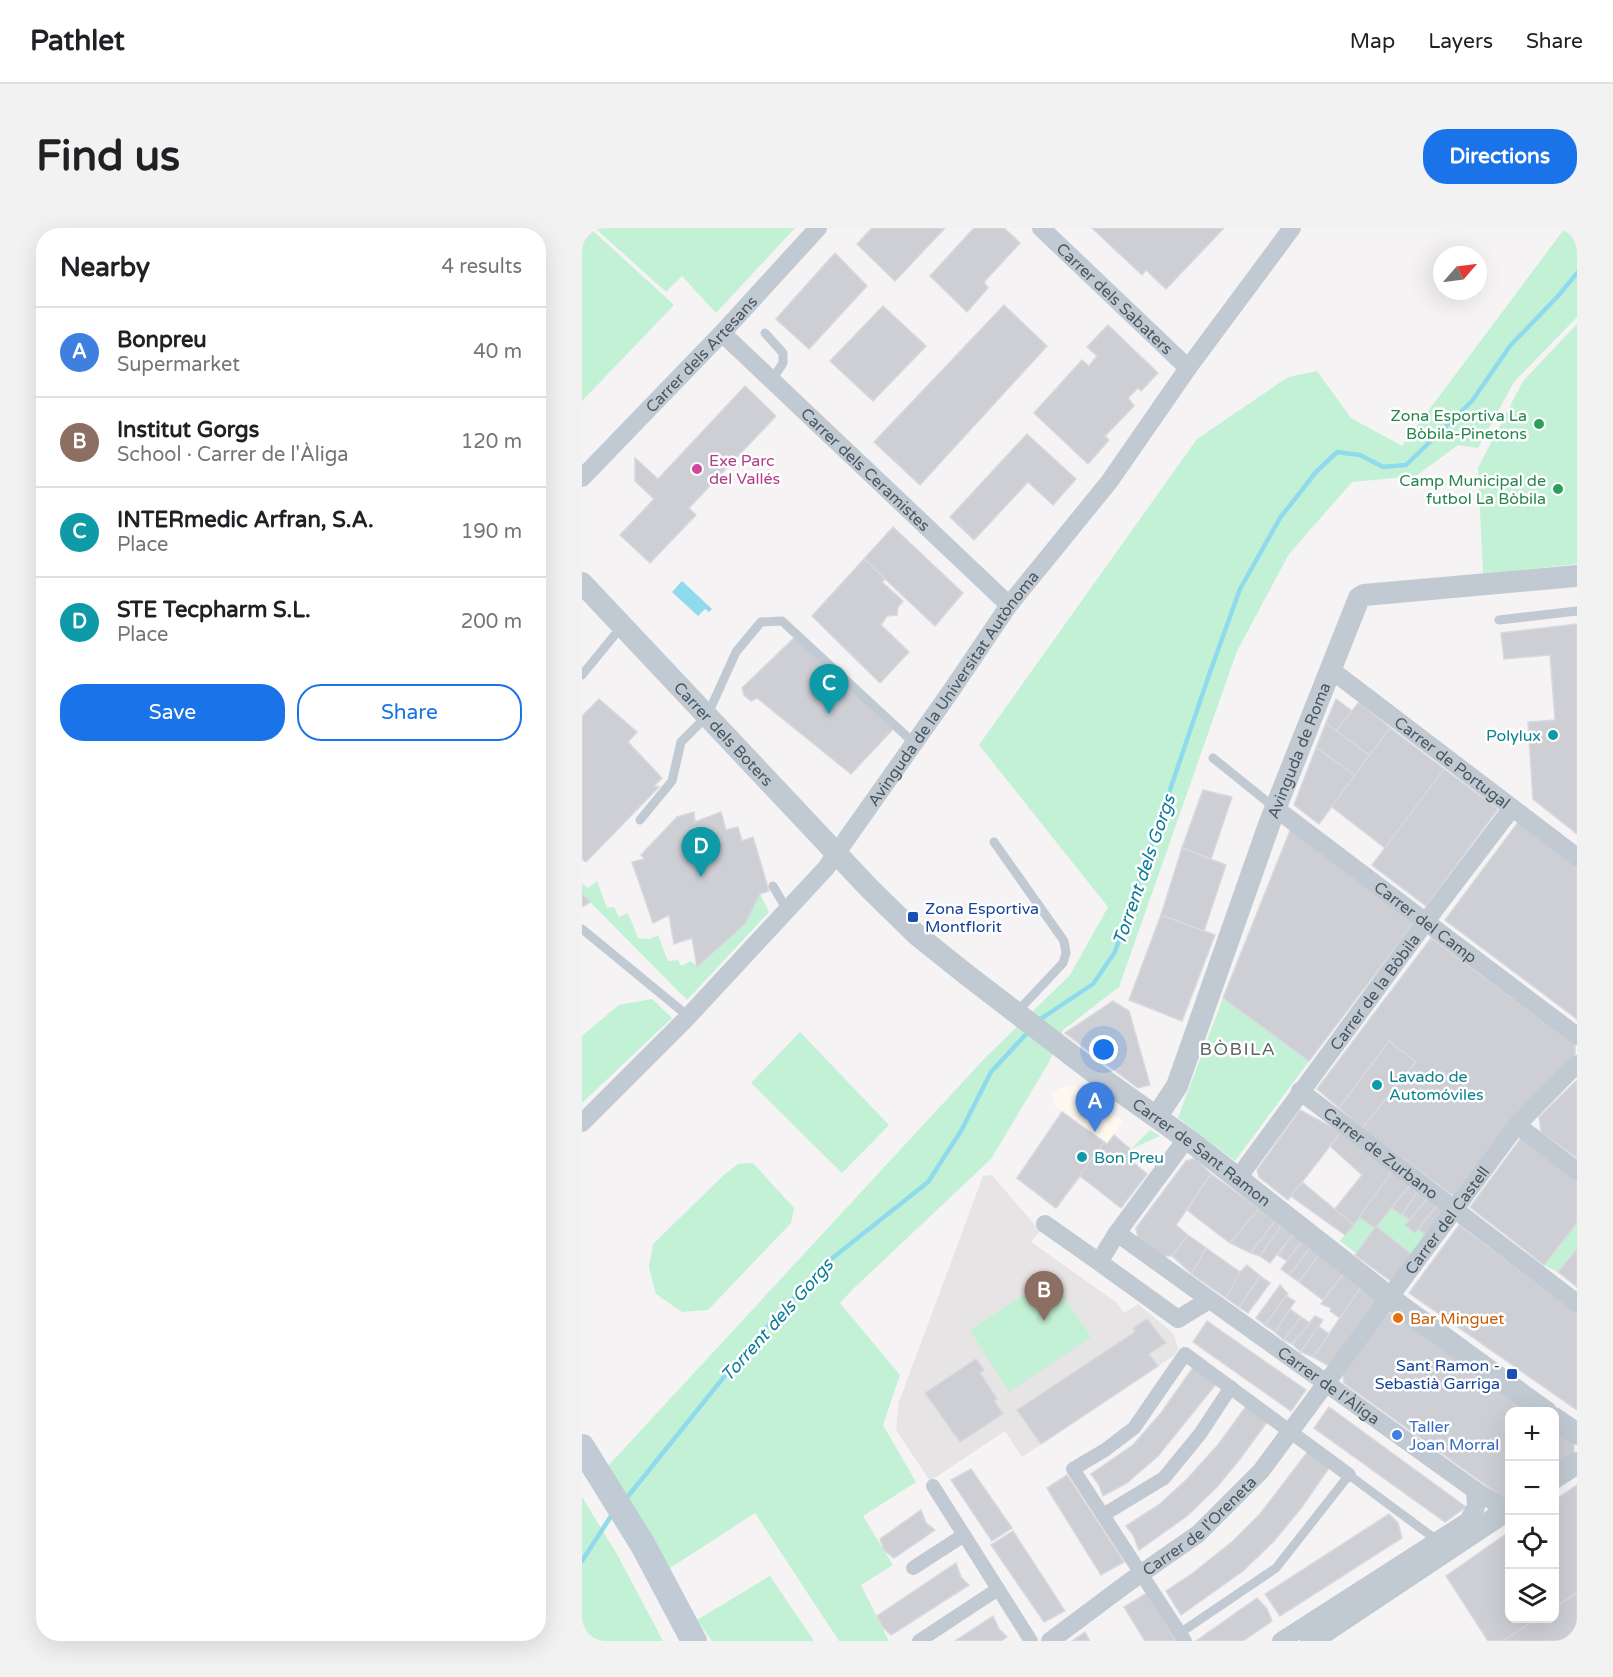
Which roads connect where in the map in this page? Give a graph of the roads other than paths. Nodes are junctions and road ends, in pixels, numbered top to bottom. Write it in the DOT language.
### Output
graph roads {
  1 [pos="819,228"];
  2 [pos="1041,228"];
  3 [pos="1292,228"];
  4 [pos="722,333"];
  5 [pos="765,333"];
  6 [pos="1188,368"];
  7 [pos="772,380"];
  8 [pos="582,478"];
  9 [pos="1577,576"];
  10 [pos="582,583"];
  11 [pos="1009,605"];
  12 [pos="1577,611"];
  13 [pos="1499,620"];
  14 [pos="622,626"];
  15 [pos="582,657"];
  16 [pos="590,665"];
  17 [pos="1330,669"];
  18 [pos="582,675"];
  19 [pos="707,716"];
  20 [pos="915,744"];
  21 [pos="1213,758"];
  22 [pos="1275,808"];
  23 [pos="1512,808"];
  24 [pos="640,820"];
  25 [pos="994,842"];
  26 [pos="837,854"];
  27 [pos="1577,857"];
  28 [pos="866,884"];
  29 [pos="773,886"];
  30 [pos="788,910"];
  31 [pos="1426,921"];
  32 [pos="582,929"];
  33 [pos="1022,1016"];
  34 [pos="688,1017"];
  35 [pos="1577,1036"];
  36 [pos="1577,1064"];
  37 [pos="1300,1092"];
  38 [pos="1160,1112"];
  39 [pos="582,1123"];
  40 [pos="1517,1125"];
  41 [pos="1184,1136"];
  42 [pos="1577,1171"];
  43 [pos="1238,1178"];
  44 [pos="1454,1209"];
  45 [pos="1045,1224"];
  46 [pos="1117,1233"];
  47 [pos="1099,1262"];
  48 [pos="1388,1297"];
  49 [pos="1209,1300"];
  50 [pos="1577,1303"];
  51 [pos="1325,1384"];
  52 [pos="1231,1387"];
  53 [pos="1538,1407"];
  54 [pos="1559,1421"];
  55 [pos="1291,1431"];
  56 [pos="1577,1434"];
  57 [pos="582,1447"];
  58 [pos="1577,1463"];
  59 [pos="1349,1475"];
  60 [pos="1559,1475"];
  61 [pos="933,1486"];
  62 [pos="1475,1490"];
  63 [pos="1505,1507"];
  64 [pos="1505,1512"];
  65 [pos="1103,1515"];
  66 [pos="964,1535"];
  67 [pos="1438,1541"];
  68 [pos="653,1565"];
  69 [pos="913,1568"];
  70 [pos="1141,1573"];
  71 [pos="999,1589"];
  72 [pos="1183,1637"];
  73 [pos="683,1641"];
  74 [pos="694,1641"];
  75 [pos="919,1641"];
  76 [pos="1031,1641"];
  77 [pos="1050,1641"];
  78 [pos="1281,1641"];
  79 [pos="1311,1641"];
  1 -- 4 [label="street, Carrer dels Artesans"];
  2 -- 6 [label="street, Carrer dels Sabaters"];
  3 -- 6 [label="street, Avinguda de la Universitat Autònoma"];
  4 -- 7 [label="street, Carrer dels Ceramistes"];
  4 -- 8 [label="street, Carrer dels Artesans"];
  5 -- 7 [label="lane"];
  6 -- 11 [label="street, Avinguda de la Universitat Autònoma"];
  7 -- 11 [label="street, Carrer dels Ceramistes"];
  9 -- 17 [label="street, Avinguda de Roma"];
  10 -- 14 [label="street, Carrer dels Boters"];
  11 -- 20 [label="street, Avinguda de la Universitat Autònoma"];
  12 -- 13 [label="lane"];
  14 -- 16 [label="lane"];
  14 -- 19 [label="street, Carrer dels Boters"];
  15 -- 16 [label="lane"];
  16 -- 18 [label="lane"];
  17 -- 22 [label="street, Avinguda de Roma"];
  17 -- 23 [label="street, Carrer de Portugal"];
  19 -- 20 [label="lane"];
  19 -- 24 [label="lane"];
  19 -- 26 [label="street, Carrer dels Boters"];
  20 -- 26 [label="street, Avinguda de la Universitat Autònoma"];
  21 -- 22 [label="lane"];
  22 -- 31 [label="street, Carrer del Camp"];
  22 -- 38 [label="street, Avinguda de Roma"];
  23 -- 27 [label="street, Carrer de Portugal"];
  23 -- 31 [label="street, Carrer de la Bòbila"];
  25 -- 33 [label="lane"];
  26 -- 28 [label="street, Carrer dels Boters"];
  26 -- 30 [label="street, Avinguda de la Universitat Autònoma"];
  28 -- 33 [label="street, Carrer de Sant Ramon"];
  29 -- 30 [label="lane"];
  30 -- 34 [label="street, Avinguda de la Universitat Autònoma"];
  31 -- 35 [label="street, Carrer del Camp"];
  31 -- 37 [label="street, Carrer de la Bòbila"];
  32 -- 34 [label="lane"];
  33 -- 38 [label="street, Carrer de Sant Ramon"];
  34 -- 39 [label="street, Avinguda de la Universitat Autònoma"];
  36 -- 40 [label="street, Carrer del Castell"];
  37 -- 43 [label="street, Carrer de la Bòbila"];
  37 -- 44 [label="street, Carrer de Zurbano"];
  38 -- 41 [label="street, Carrer de Sant Ramon"];
  40 -- 42 [label="street"];
  40 -- 44 [label="street, Carrer del Castell"];
  41 -- 43 [label="street, Carrer de Sant Ramon"];
  41 -- 46 [label="street"];
  43 -- 48 [label="street, Carrer de Sant Ramon"];
  44 -- 48 [label="street, Carrer del Castell"];
  44 -- 50 [label="street, Carrer de Zurbano"];
  45 -- 47 [label="street"];
  46 -- 47 [label="street"];
  46 -- 49 [label="street, Carrer de l'Àliga"];
  47 -- 49 [label="street"];
  48 -- 51 [label="street, Carrer del Castell"];
  48 -- 53 [label="street, Carrer de Sant Ramon"];
  49 -- 51 [label="street, Carrer de l'Àliga"];
  51 -- 55 [label="street, Carrer de l'Oreneta"];
  51 -- 62 [label="street, Carrer de l'Àliga"];
  52 -- 55 [label="street"];
  52 -- 65 [label="street"];
  52 -- 65 [label="street"];
  54 -- 56 [label="street"];
  55 -- 59 [label="street"];
  55 -- 70 [label="street, Carrer de l'Oreneta"];
  57 -- 68 [label="main road"];
  58 -- 60 [label="street"];
  59 -- 67 [label="lane"];
  59 -- 72 [label="lane"];
  61 -- 66 [label="street"];
  62 -- 63 [label="street, Carrer de l'Àliga"];
  62 -- 67 [label="street"];
  64 -- 79 [label="street"];
  65 -- 70 [label="street"];
  66 -- 69 [label="street"];
  66 -- 71 [label="street"];
  67 -- 78 [label="street"];
  68 -- 73 [label="main road"];
  68 -- 74 [label="main road"];
  70 -- 72 [label="street"];
  70 -- 77 [label="street, Carrer de l'Oreneta"];
  71 -- 75 [label="street"];
  71 -- 76 [label="street"];
}
